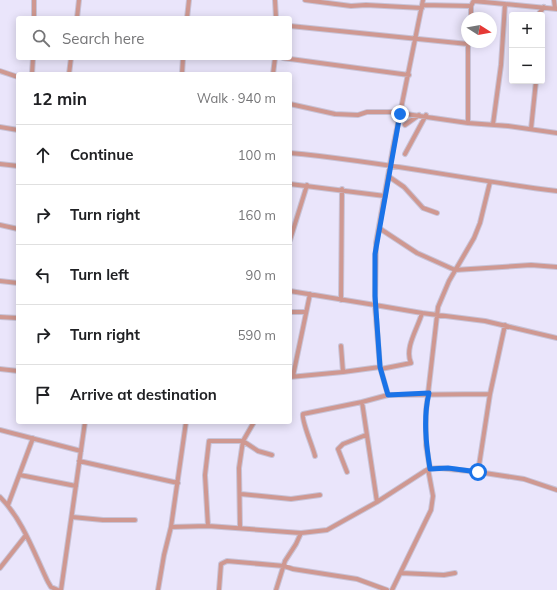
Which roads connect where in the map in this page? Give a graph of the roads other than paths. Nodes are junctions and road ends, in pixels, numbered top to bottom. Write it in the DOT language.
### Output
graph roads {
  1 [pos="34,0"];
  2 [pos="79,0"];
  3 [pos="189,0"];
  4 [pos="275,0"];
  5 [pos="305,0"];
  6 [pos="423,0"];
  7 [pos="474,0"];
  8 [pos="554,0"];
  9 [pos="505,4"];
  10 [pos="471,6"];
  11 [pos="422,7"];
  12 [pos="544,7"];
  13 [pos="556,8"];
  14 [pos="470,12"];
  15 [pos="540,12"];
  16 [pos="34,16"];
  17 [pos="77,16"];
  18 [pos="187,16"];
  19 [pos="276,16"];
  20 [pos="292,26"];
  21 [pos="415,38"];
  22 [pos="461,42"];
  23 [pos="468,48"];
  24 [pos="292,59"];
  25 [pos="33,60"];
  26 [pos="71,60"];
  27 [pos="183,60"];
  28 [pos="275,60"];
  29 [pos="0,71"];
  30 [pos="32,72"];
  31 [pos="69,72"];
  32 [pos="182,72"];
  33 [pos="273,72"];
  34 [pos="409,75"];
  35 [pos="16,76"];
  36 [pos="536,84"];
  37 [pos="292,104"];
  38 [pos="400,114"];
  39 [pos="424,115"];
  40 [pos="468,123"];
  41 [pos="493,124"];
  42 [pos="405,125"];
  43 [pos="0,127"];
  44 [pos="531,129"];
  45 [pos="16,130"];
  46 [pos="557,133"];
  47 [pos="292,153"];
  48 [pos="405,154"];
  49 [pos="0,164"];
  50 [pos="390,165"];
  51 [pos="16,166"];
  52 [pos="388,176"];
  53 [pos="490,182"];
  54 [pos="292,184"];
  55 [pos="307,185"];
  56 [pos="342,189"];
  57 [pos="557,192"];
  58 [pos="385,196"];
  59 [pos="437,213"];
  60 [pos="0,225"];
  61 [pos="379,228"];
  62 [pos="16,229"];
  63 [pos="292,234"];
  64 [pos="557,267"];
  65 [pos="455,270"];
  66 [pos="0,281"];
  67 [pos="16,283"];
  68 [pos="292,291"];
  69 [pos="310,294"];
  70 [pos="342,300"];
  71 [pos="375,305"];
  72 [pos="292,312"];
  73 [pos="305,312"];
  74 [pos="422,313"];
  75 [pos="438,315"];
  76 [pos="0,317"];
  77 [pos="16,318"];
  78 [pos="505,325"];
  79 [pos="557,338"];
  80 [pos="341,346"];
  81 [pos="381,368"];
  82 [pos="0,369"];
  83 [pos="16,371"];
  84 [pos="343,372"];
  85 [pos="292,377"];
  86 [pos="429,393"];
  87 [pos="490,394"];
  88 [pos="388,395"];
  89 [pos="362,402"];
  90 [pos="85,424"];
  91 [pos="186,424"];
  92 [pos="253,424"];
  93 [pos="0,430"];
  94 [pos="366,435"];
  95 [pos="33,438"];
  96 [pos="243,441"];
  97 [pos="80,451"];
  98 [pos="272,455"];
  99 [pos="315,456"];
  100 [pos="79,461"];
  101 [pos="429,469"];
  102 [pos="347,472"];
  103 [pos="478,472"];
  104 [pos="20,475"];
  105 [pos="178,483"];
  106 [pos="76,486"];
  107 [pos="557,490"];
  108 [pos="241,494"];
  109 [pos="320,495"];
  110 [pos="0,497"];
  111 [pos="377,502"];
  112 [pos="8,505"];
  113 [pos="72,517"];
  114 [pos="135,520"];
  115 [pos="171,526"];
  116 [pos="208,526"];
  117 [pos="240,528"];
  118 [pos="301,533"];
  119 [pos="26,535"];
  120 [pos="284,566"];
  121 [pos="0,568"];
  122 [pos="401,573"];
  123 [pos="455,573"];
  124 [pos="60,590"];
  125 [pos="158,590"];
  126 [pos="219,590"];
  127 [pos="276,590"];
  128 [pos="388,590"];
  129 [pos="392,590"];
  1 -- 16 [label="street"];
  2 -- 17 [label="street"];
  3 -- 18 [label="street"];
  4 -- 19 [label="street"];
  5 -- 11 [label="street"];
  6 -- 11 [label="street"];
  7 -- 9 [label="street"];
  7 -- 10 [label="street"];
  8 -- 13 [label="street"];
  9 -- 12 [label="street"];
  9 -- 41 [label="street"];
  10 -- 11 [label="street"];
  10 -- 14 [label="street"];
  11 -- 21 [label="street"];
  12 -- 13 [label="street"];
  12 -- 15 [label="street"];
  20 -- 21 [label="street"];
  21 -- 22 [label="street"];
  21 -- 34 [label="street"];
  23 -- 40 [label="street"];
  24 -- 34 [label="street"];
  25 -- 30 [label="street"];
  26 -- 31 [label="street"];
  27 -- 32 [label="street"];
  28 -- 33 [label="street"];
  29 -- 35 [label="street"];
  34 -- 38 [label="street"];
  36 -- 44 [label="street"];
  37 -- 38 [label="street"];
  38 -- 39 [label="street"];
  38 -- 50 [label="street"];
  39 -- 40 [label="street"];
  39 -- 42 [label="street"];
  39 -- 48 [label="street"];
  40 -- 41 [label="street"];
  41 -- 44 [label="street"];
  43 -- 45 [label="street"];
  44 -- 46 [label="street"];
  47 -- 50 [label="street"];
  49 -- 51 [label="street"];
  50 -- 52 [label="street"];
  50 -- 53 [label="street"];
  52 -- 58 [label="street"];
  52 -- 59 [label="street"];
  53 -- 57 [label="street"];
  53 -- 65 [label="street"];
  54 -- 55 [label="street"];
  55 -- 56 [label="street"];
  55 -- 63 [label="street"];
  56 -- 58 [label="street"];
  56 -- 70 [label="street"];
  58 -- 61 [label="street"];
  60 -- 62 [label="street"];
  61 -- 65 [label="street"];
  61 -- 71 [label="street"];
  64 -- 65 [label="street"];
  65 -- 75 [label="street"];
  66 -- 67 [label="street"];
  68 -- 69 [label="street"];
  69 -- 70 [label="street"];
  69 -- 73 [label="street"];
  70 -- 71 [label="street"];
  71 -- 74 [label="street"];
  71 -- 81 [label="street"];
  72 -- 73 [label="street"];
  73 -- 85 [label="street"];
  74 -- 75 [label="street"];
  74 -- 81 [label="street"];
  75 -- 78 [label="street"];
  75 -- 86 [label="street"];
  76 -- 77 [label="street"];
  78 -- 79 [label="street"];
  78 -- 87 [label="street"];
  80 -- 84 [label="street"];
  81 -- 84 [label="street"];
  81 -- 88 [label="street"];
  82 -- 83 [label="street"];
  84 -- 85 [label="street"];
  86 -- 87 [label="street"];
  86 -- 88 [label="street"];
  86 -- 101 [label="street"];
  87 -- 103 [label="street"];
  88 -- 89 [label="street"];
  89 -- 94 [label="street"];
  89 -- 99 [label="street"];
  90 -- 97 [label="street"];
  91 -- 105 [label="street"];
  92 -- 96 [label="street"];
  93 -- 95 [label="street"];
  94 -- 102 [label="street"];
  94 -- 111 [label="street"];
  95 -- 97 [label="street"];
  95 -- 104 [label="street"];
  96 -- 98 [label="street"];
  96 -- 108 [label="street"];
  96 -- 116 [label="street"];
  97 -- 100 [label="street"];
  100 -- 105 [label="street"];
  100 -- 106 [label="street"];
  101 -- 103 [label="street"];
  101 -- 111 [label="street"];
  101 -- 122 [label="street"];
  103 -- 107 [label="street"];
  104 -- 106 [label="street"];
  104 -- 112 [label="street"];
  105 -- 115 [label="street"];
  106 -- 113 [label="street"];
  108 -- 109 [label="street"];
  108 -- 117 [label="street"];
  110 -- 112 [label="street"];
  111 -- 118 [label="street"];
  112 -- 119 [label="street"];
  113 -- 114 [label="street"];
  113 -- 124 [label="street"];
  115 -- 116 [label="street"];
  115 -- 125 [label="street"];
  116 -- 117 [label="street"];
  117 -- 118 [label="street"];
  118 -- 120 [label="street"];
  119 -- 121 [label="street"];
  119 -- 124 [label="street"];
  120 -- 126 [label="street"];
  120 -- 127 [label="street"];
  120 -- 128 [label="street"];
  122 -- 123 [label="street"];
  122 -- 129 [label="street"];
}
